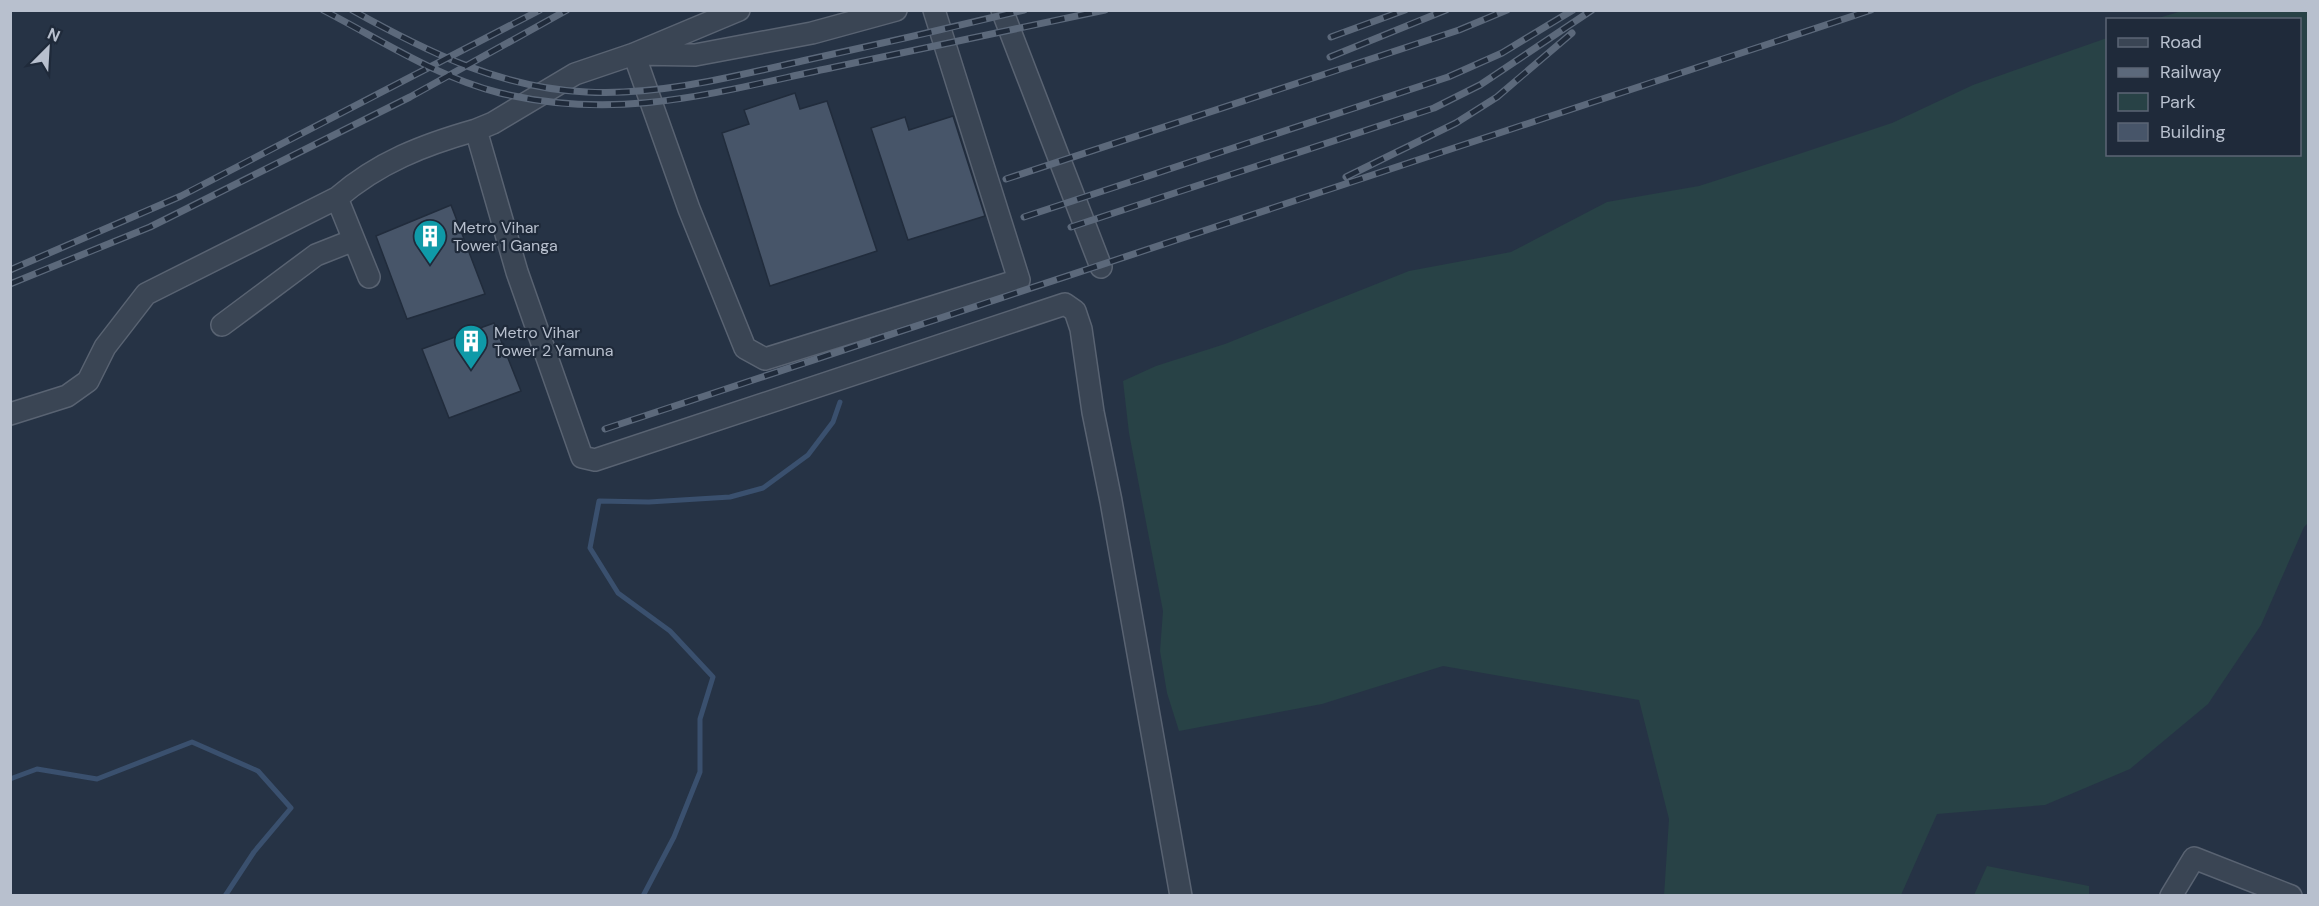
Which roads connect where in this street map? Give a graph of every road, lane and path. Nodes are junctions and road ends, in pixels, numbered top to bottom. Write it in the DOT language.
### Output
graph roads {
  1 [pos="740,10"];
  2 [pos="896,10"];
  3 [pos="934,10"];
  4 [pos="1002,10"];
  5 [pos="634,54"];
  6 [pos="476,130"];
  7 [pos="337,198"];
  8 [pos="354,240"];
  9 [pos="1101,267"];
  10 [pos="369,277"];
  11 [pos="222,325"];
  12 [pos="10,414"];
  13 [pos="2267,891"];
  14 [pos="1181,896"];
  15 [pos="2170,896"];
  16 [pos="2291,896"];
  1 -- 5 [label="street"];
  2 -- 5 [label="street"];
  3 -- 5 [label="street"];
  4 -- 9 [label="street"];
  5 -- 6 [label="street"];
  6 -- 7 [label="street"];
  6 -- 14 [label="street"];
  7 -- 8 [label="street"];
  7 -- 12 [label="street"];
  8 -- 10 [label="street"];
  8 -- 11 [label="street"];
  13 -- 15 [label="street"];
  13 -- 16 [label="street"];
}
